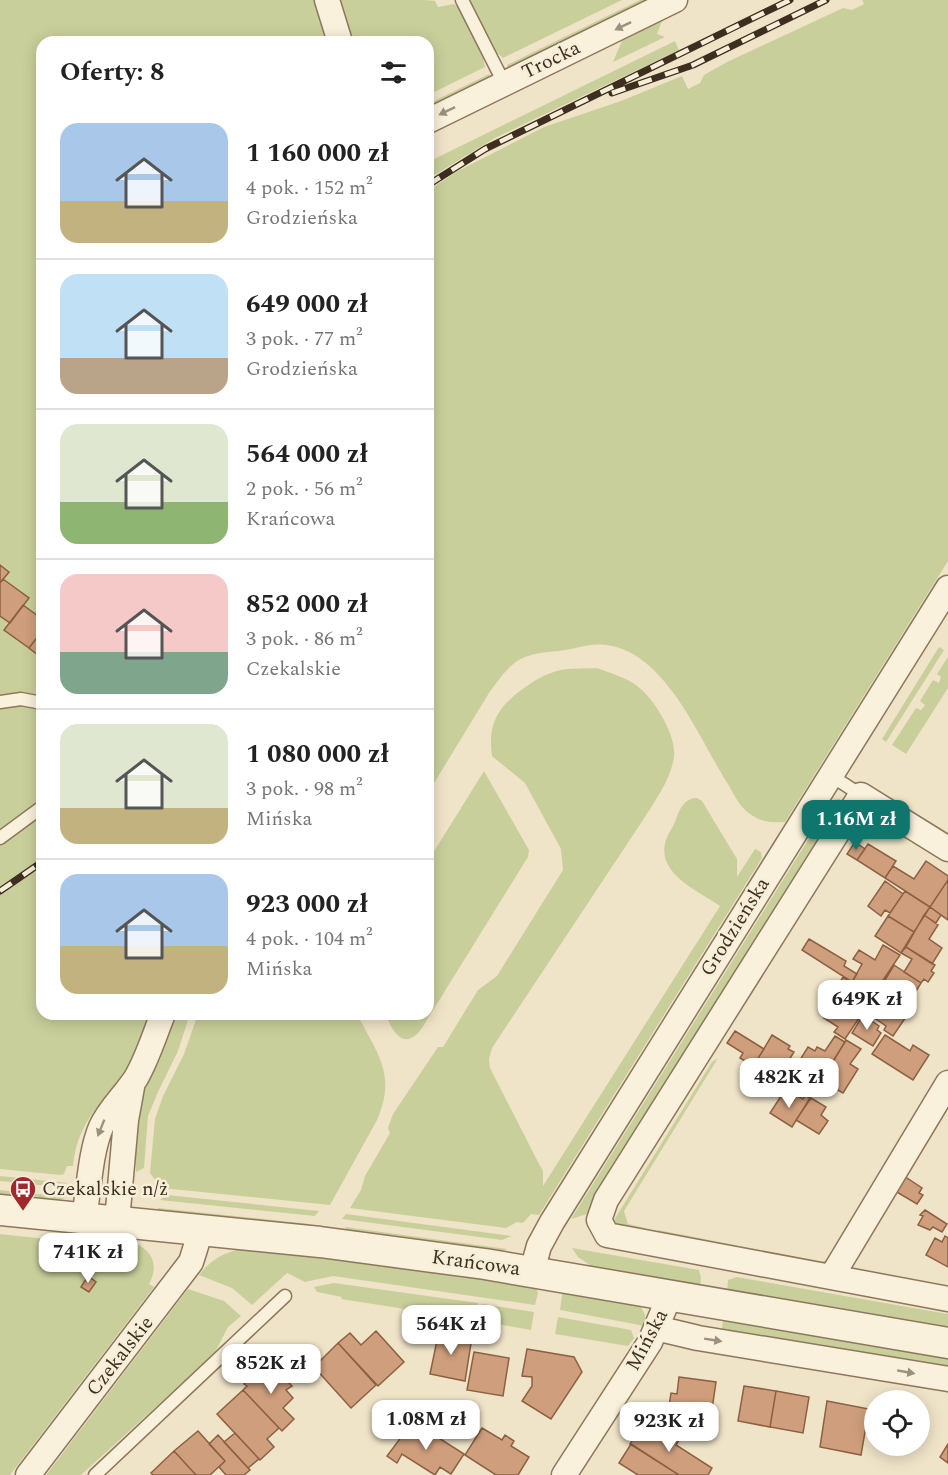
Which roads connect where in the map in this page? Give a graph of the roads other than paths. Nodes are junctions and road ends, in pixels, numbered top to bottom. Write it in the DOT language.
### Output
graph roads {
  1 [pos="327,0"];
  2 [pos="462,0"];
  3 [pos="675,0"];
  4 [pos="338,36"];
  5 [pos="504,83"];
  6 [pos="434,118"];
  7 [pos="948,588"];
  8 [pos="0,702"];
  9 [pos="36,702"];
  10 [pos="830,775"];
  11 [pos="861,795"];
  12 [pos="36,811"];
  13 [pos="0,838"];
  14 [pos="948,849"];
  15 [pos="161,1020"];
  16 [pos="134,1080"];
  17 [pos="948,1083"];
  18 [pos="0,1210"];
  19 [pos="84,1218"];
  20 [pos="117,1221"];
  21 [pos="201,1230"];
  22 [pos="532,1271"];
  23 [pos="832,1276"];
  24 [pos="670,1295"];
  25 [pos="285,1296"];
  26 [pos="948,1299"];
  27 [pos="656,1328"];
  28 [pos="948,1343"];
  29 [pos="948,1379"];
  30 [pos="28,1475"];
  31 [pos="95,1475"];
  32 [pos="564,1475"];
  1 -- 4 [label="street"];
  2 -- 5 [label="lane"];
  3 -- 5 [label="street, Trocka, one-way"];
  5 -- 6 [label="street, Trocka, one-way"];
  7 -- 10 [label="street, Grodzieńska"];
  8 -- 9 [label="lane"];
  10 -- 11 [label="lane"];
  10 -- 22 [label="street, Grodzieńska"];
  11 -- 14 [label="street"];
  11 -- 23 [label="street"];
  12 -- 13 [label="lane"];
  15 -- 16 [label="street"];
  16 -- 19 [label="street, one-way"];
  16 -- 20 [label="street"];
  17 -- 23 [label="street"];
  18 -- 19 [label="street, Krańcowa"];
  19 -- 20 [label="street, Krańcowa"];
  20 -- 21 [label="street, Krańcowa"];
  21 -- 22 [label="street, Krańcowa"];
  21 -- 30 [label="street, Czekalskie"];
  22 -- 24 [label="street, Krańcowa"];
  23 -- 26 [label="street"];
  24 -- 27 [label="street, Mińska"];
  24 -- 28 [label="street, Krańcowa"];
  25 -- 31 [label="lane"];
  27 -- 29 [label="street, one-way"];
  27 -- 32 [label="street, Mińska"];
}
